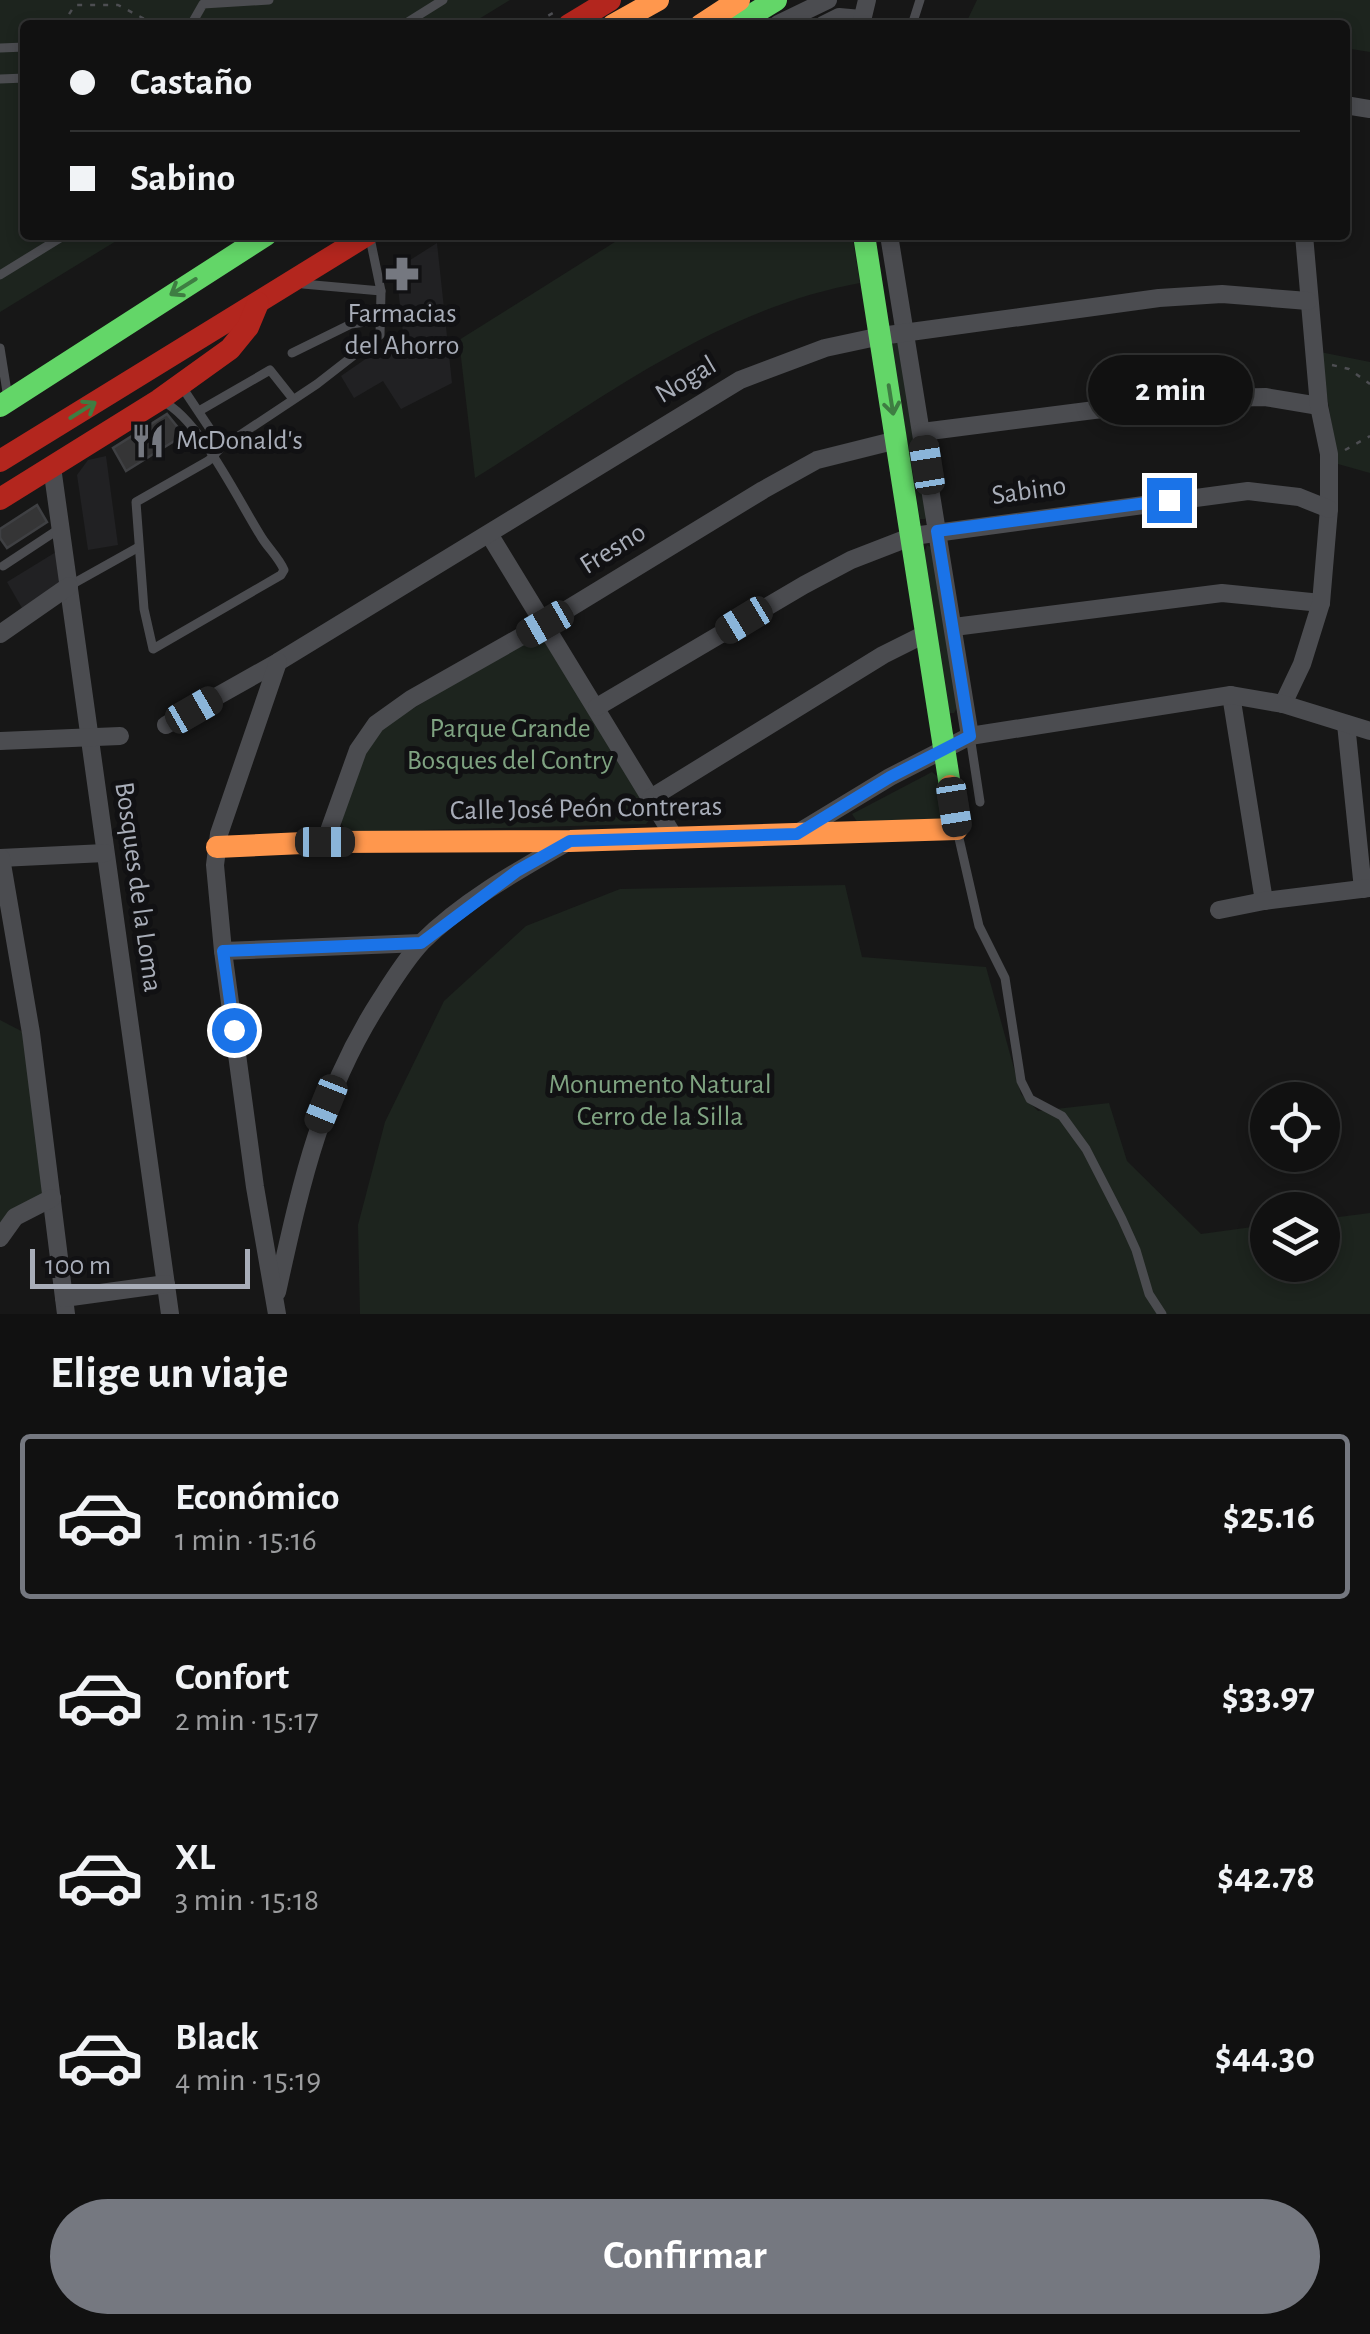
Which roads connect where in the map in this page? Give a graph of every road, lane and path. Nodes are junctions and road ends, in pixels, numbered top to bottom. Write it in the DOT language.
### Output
graph roads {
  1 [pos="269,0"];
  2 [pos="443,0"];
  3 [pos="608,0"];
  4 [pos="658,0"];
  5 [pos="739,0"];
  6 [pos="776,0"];
  7 [pos="828,0"];
  8 [pos="863,14"];
  9 [pos="65,20"];
  10 [pos="146,20"];
  11 [pos="194,20"];
  12 [pos="410,20"];
  13 [pos="578,20"];
  14 [pos="622,20"];
  15 [pos="709,20"];
  16 [pos="742,20"];
  17 [pos="789,20"];
  18 [pos="833,20"];
  19 [pos="57,240"];
  20 [pos="258,240"];
  21 [pos="360,240"];
  22 [pos="369,240"];
  23 [pos="865,240"];
  24 [pos="893,240"];
  25 [pos="1304,240"];
  26 [pos="0,276"];
  27 [pos="290,283"];
  28 [pos="381,291"];
  29 [pos="1308,301"];
  30 [pos="258,303"];
  31 [pos="380,320"];
  32 [pos="906,332"];
  33 [pos="881,336"];
  34 [pos="0,348"];
  35 [pos="292,353"];
  36 [pos="1314,362"];
  37 [pos="181,384"];
  38 [pos="1370,384"];
  39 [pos="292,399"];
  40 [pos="159,400"];
  41 [pos="4,403"];
  42 [pos="1319,406"];
  43 [pos="200,412"];
  44 [pos="922,432"];
  45 [pos="1370,436"];
  46 [pos="897,440"];
  47 [pos="222,447"];
  48 [pos="1330,454"];
  49 [pos="212,457"];
  50 [pos="0,461"];
  51 [pos="52,467"];
  52 [pos="28,481"];
  53 [pos="0,487"];
  54 [pos="0,499"];
  55 [pos="1329,509"];
  56 [pos="61,527"];
  57 [pos="937,531"];
  58 [pos="489,534"];
  59 [pos="914,536"];
  60 [pos="137,548"];
  61 [pos="1,565"];
  62 [pos="68,586"];
  63 [pos="1321,604"];
  64 [pos="545,624"];
  65 [pos="954,627"];
  66 [pos="927,633"];
  67 [pos="0,634"];
  68 [pos="278,662"];
  69 [pos="1231,695"];
  70 [pos="1284,704"];
  71 [pos="597,708"];
  72 [pos="1346,724"];
  73 [pos="166,726"];
  74 [pos="1370,731"];
  75 [pos="120,736"];
  76 [pos="970,736"];
  77 [pos="90,737"];
  78 [pos="0,741"];
  79 [pos="944,747"];
  80 [pos="651,798"];
  81 [pos="980,802"];
  82 [pos="957,829"];
  83 [pos="797,834"];
  84 [pos="674,837"];
  85 [pos="570,841"];
  86 [pos="325,842"];
  87 [pos="217,847"];
  88 [pos="105,853"];
  89 [pos="0,858"];
  90 [pos="1366,889"];
  91 [pos="1264,901"];
  92 [pos="1219,910"];
  93 [pos="421,943"];
  94 [pos="223,951"];
  95 [pos="52,1198"];
  96 [pos="0,1238"];
  97 [pos="166,1284"];
  98 [pos="65,1306"];
  99 [pos="276,1308"];
  100 [pos="170,1314"];
  101 [pos="1162,1314"];
  1 -- 11 [label="lane"];
  2 -- 12 [label="lane"];
  3 -- 13 [label="street"];
  4 -- 14 [label="street"];
  5 -- 15 [label="street"];
  6 -- 16 [label="street"];
  7 -- 17 [label="street"];
  8 -- 18 [label="street"];
  9 -- 10 [label="path"];
  19 -- 26 [label="lane"];
  20 -- 41 [label="street, one-way"];
  21 -- 27 [label="street"];
  22 -- 28 [label="lane"];
  23 -- 33 [label="street"];
  24 -- 32 [label="street"];
  25 -- 29 [label="street"];
  27 -- 28 [label="lane"];
  27 -- 30 [label="street"];
  28 -- 31 [label="lane"];
  29 -- 32 [label="street, Nogal"];
  29 -- 36 [label="street"];
  30 -- 37 [label="street"];
  50 -- 30 [label="street, one-way"];
  31 -- 35 [label="lane"];
  31 -- 39 [label="lane"];
  32 -- 33 [label="street, Nogal"];
  32 -- 44 [label="street"];
  33 -- 46 [label="street, one-way"];
  33 -- 58 [label="street, Nogal"];
  34 -- 41 [label="lane"];
  36 -- 38 [label="path"];
  36 -- 42 [label="street"];
  37 -- 40 [label="street"];
  37 -- 43 [label="lane"];
  39 -- 43 [label="lane"];
  39 -- 47 [label="lane"];
  40 -- 49 [label="lane"];
  40 -- 51 [label="street"];
  42 -- 44 [label="street"];
  42 -- 48 [label="street"];
  43 -- 47 [label="lane"];
  44 -- 57 [label="street"];
  45 -- 48 [label="path"];
  46 -- 59 [label="street"];
  46 -- 64 [label="street, Fresno"];
  47 -- 49 [label="lane"];
  48 -- 55 [label="street"];
  49 -- 60 [label="lane"];
  49 -- 60 [label="lane"];
  51 -- 52 [label="street"];
  51 -- 56 [label="street, Bosques de la Loma"];
  52 -- 53 [label="street"];
  52 -- 54 [label="street"];
  55 -- 57 [label="street, Sabino"];
  55 -- 63 [label="street"];
  56 -- 61 [label="lane"];
  56 -- 62 [label="street, Bosques de la Loma"];
  57 -- 59 [label="street, Sabino"];
  57 -- 65 [label="street"];
  58 -- 64 [label="street"];
  58 -- 68 [label="street, Nogal"];
  59 -- 66 [label="street"];
  59 -- 71 [label="street, Sabino"];
  60 -- 62 [label="lane"];
  62 -- 67 [label="street"];
  62 -- 77 [label="street, Bosques de la Loma"];
  63 -- 65 [label="street"];
  63 -- 70 [label="street"];
  64 -- 71 [label="street"];
  64 -- 86 [label="street, Fresno"];
  65 -- 76 [label="street"];
  66 -- 79 [label="street"];
  66 -- 80 [label="street"];
  68 -- 73 [label="street, Nogal"];
  68 -- 87 [label="street"];
  69 -- 70 [label="street"];
  69 -- 76 [label="street"];
  69 -- 91 [label="street"];
  70 -- 72 [label="street"];
  71 -- 80 [label="street"];
  72 -- 74 [label="street"];
  72 -- 90 [label="street"];
  75 -- 77 [label="street"];
  76 -- 79 [label="street"];
  76 -- 81 [label="lane"];
  77 -- 78 [label="street"];
  77 -- 88 [label="street, Bosques de la Loma"];
  79 -- 82 [label="street"];
  79 -- 83 [label="street"];
  80 -- 84 [label="street"];
  82 -- 83 [label="street, Calle José Peón Contreras"];
  82 -- 101 [label="lane"];
  83 -- 84 [label="street, Calle José Peón Contreras"];
  84 -- 85 [label="street, Calle José Peón Contreras"];
  85 -- 86 [label="street, Calle José Peón Contreras"];
  85 -- 93 [label="street"];
  86 -- 87 [label="street, Calle José Peón Contreras"];
  87 -- 94 [label="street"];
  88 -- 89 [label="street"];
  88 -- 97 [label="street, Bosques de la Loma"];
  89 -- 95 [label="street"];
  90 -- 91 [label="street"];
  91 -- 92 [label="street"];
  93 -- 94 [label="street"];
  93 -- 99 [label="street"];
  94 -- 99 [label="street"];
  95 -- 96 [label="street"];
  95 -- 98 [label="street"];
  97 -- 98 [label="street"];
  97 -- 100 [label="street, Bosques de la Loma"];
}
